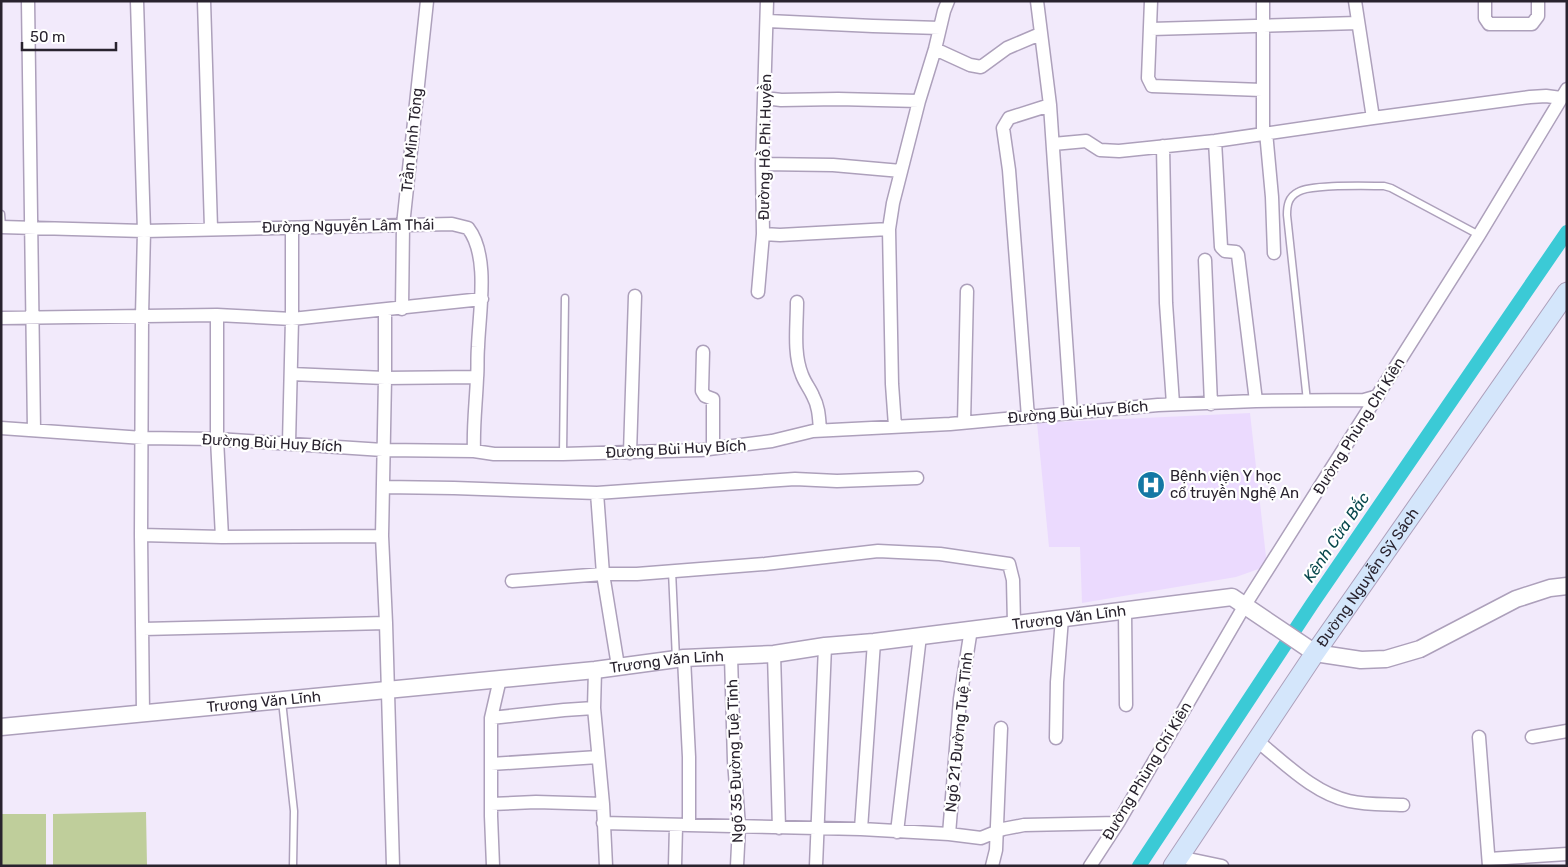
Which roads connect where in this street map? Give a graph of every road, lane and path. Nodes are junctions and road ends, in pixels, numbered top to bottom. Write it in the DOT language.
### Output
graph roads {
  1 [pos="28,1"];
  2 [pos="137,1"];
  3 [pos="204,1"];
  4 [pos="427,1"];
  5 [pos="767,1"];
  6 [pos="948,1"];
  7 [pos="1037,1"];
  8 [pos="1151,1"];
  9 [pos="1263,1"];
  10 [pos="1355,1"];
  11 [pos="1485,1"];
  12 [pos="1538,1"];
  13 [pos="768,21"];
  14 [pos="1358,23"];
  15 [pos="1264,27"];
  16 [pos="940,28"];
  17 [pos="1151,29"];
  18 [pos="1040,34"];
  19 [pos="936,49"];
  20 [pos="1262,90"];
  21 [pos="1564,93"];
  22 [pos="765,98"];
  23 [pos="919,101"];
  24 [pos="1050,105"];
  25 [pos="1373,118"];
  26 [pos="1265,133"];
  27 [pos="1215,141"];
  28 [pos="1053,144"];
  29 [pos="1163,146"];
  30 [pos="762,164"];
  31 [pos="901,170"];
  32 [pos="1,214"];
  33 [pos="403,226"];
  34 [pos="2,227"];
  35 [pos="31,227"];
  36 [pos="212,228"];
  37 [pos="292,228"];
  38 [pos="889,229"];
  39 [pos="144,231"];
  40 [pos="763,234"];
  41 [pos="1479,235"];
  42 [pos="1274,253"];
  43 [pos="1205,260"];
  44 [pos="967,291"];
  45 [pos="758,292"];
  46 [pos="1567,292"];
  47 [pos="635,296"];
  48 [pos="482,298"];
  49 [pos="565,298"];
  50 [pos="797,302"];
  51 [pos="402,308"];
  52 [pos="385,310"];
  53 [pos="217,315"];
  54 [pos="142,316"];
  55 [pos="33,317"];
  56 [pos="1,318"];
  57 [pos="292,319"];
  58 [pos="704,352"];
  59 [pos="291,374"];
  60 [pos="478,377"];
  61 [pos="385,378"];
  62 [pos="1378,396"];
  63 [pos="1256,401"];
  64 [pos="1307,401"];
  65 [pos="1173,404"];
  66 [pos="1211,404"];
  67 [pos="1071,413"];
  68 [pos="1028,417"];
  69 [pos="964,423"];
  70 [pos="895,426"];
  71 [pos="1,428"];
  72 [pos="34,430"];
  73 [pos="820,430"];
  74 [pos="143,438"];
  75 [pos="217,439"];
  76 [pos="289,443"];
  77 [pos="713,448"];
  78 [pos="383,450"];
  79 [pos="474,451"];
  80 [pos="630,453"];
  81 [pos="563,454"];
  82 [pos="917,478"];
  83 [pos="383,487"];
  84 [pos="598,493"];
  85 [pos="141,536"];
  86 [pos="382,536"];
  87 [pos="222,538"];
  88 [pos="672,570"];
  89 [pos="602,574"];
  90 [pos="512,581"];
  91 [pos="1567,586"];
  92 [pos="1245,604"];
  93 [pos="1124,611"];
  94 [pos="1062,618"];
  95 [pos="386,623"];
  96 [pos="1014,624"];
  97 [pos="143,629"];
  98 [pos="971,630"];
  99 [pos="920,636"];
  100 [pos="874,642"];
  101 [pos="825,646"];
  102 [pos="1312,651"];
  103 [pos="774,654"];
  104 [pos="731,656"];
  105 [pos="680,659"];
  106 [pos="618,666"];
  107 [pos="595,670"];
  108 [pos="500,679"];
  109 [pos="387,691"];
  110 [pos="282,701"];
  111 [pos="1126,705"];
  112 [pos="594,708"];
  113 [pos="143,714"];
  114 [pos="491,718"];
  115 [pos="1,727"];
  116 [pos="1001,728"];
  117 [pos="1567,731"];
  118 [pos="1479,737"];
  119 [pos="1532,737"];
  120 [pos="1056,738"];
  121 [pos="1256,740"];
  122 [pos="598,757"];
  123 [pos="491,764"];
  124 [pos="490,804"];
  125 [pos="603,804"];
  126 [pos="1403,805"];
  127 [pos="603,823"];
  128 [pos="1118,823"];
  129 [pos="683,826"];
  130 [pos="739,826"];
  131 [pos="779,828"];
  132 [pos="818,828"];
  133 [pos="861,829"];
  134 [pos="897,832"];
  135 [pos="997,832"];
  136 [pos="949,834"];
  137 [pos="1567,854"];
  138 [pos="1176,861"];
  139 [pos="1489,863"];
  140 [pos="293,866"];
  141 [pos="393,866"];
  142 [pos="493,866"];
  143 [pos="606,866"];
  144 [pos="675,866"];
  145 [pos="737,866"];
  146 [pos="816,866"];
  147 [pos="992,866"];
  148 [pos="1090,866"];
  149 [pos="1222,866"];
  1 -- 35 [label="street"];
  2 -- 39 [label="street"];
  3 -- 36 [label="street"];
  4 -- 33 [label="street, Trần Minh Tông"];
  5 -- 13 [label="street, Đường Hồ Phi Huyền"];
  6 -- 16 [label="street"];
  7 -- 18 [label="street"];
  8 -- 17 [label="street"];
  9 -- 15 [label="street"];
  10 -- 14 [label="street"];
  11 -- 12 [label="street"];
  13 -- 16 [label="street"];
  13 -- 22 [label="street, Đường Hồ Phi Huyền"];
  14 -- 15 [label="street"];
  14 -- 25 [label="street"];
  15 -- 17 [label="street"];
  15 -- 20 [label="street"];
  16 -- 19 [label="street"];
  17 -- 20 [label="street"];
  18 -- 19 [label="street"];
  18 -- 24 [label="street"];
  19 -- 23 [label="street"];
  20 -- 26 [label="street"];
  21 -- 25 [label="street"];
  21 -- 41 [label="street, Đường Phùng Chí Kiên"];
  22 -- 23 [label="street"];
  22 -- 30 [label="street, Đường Hồ Phi Huyền"];
  23 -- 31 [label="street"];
  24 -- 28 [label="street"];
  24 -- 68 [label="street"];
  25 -- 26 [label="street"];
  26 -- 27 [label="street"];
  26 -- 42 [label="street"];
  27 -- 29 [label="street"];
  27 -- 63 [label="street"];
  28 -- 29 [label="street"];
  28 -- 67 [label="street"];
  29 -- 65 [label="street"];
  30 -- 31 [label="street"];
  30 -- 40 [label="street, Đường Hồ Phi Huyền"];
  31 -- 38 [label="street"];
  32 -- 34 [label="lane"];
  33 -- 37 [label="street, Đường Nguyễn Lâm Thái"];
  33 -- 48 [label="street, Đường Nguyễn Lâm Thái"];
  33 -- 51 [label="street, Trần Minh Tông"];
  34 -- 35 [label="street, Đường Nguyễn Lâm Thái"];
  35 -- 39 [label="street, Đường Nguyễn Lâm Thái"];
  35 -- 55 [label="street"];
  36 -- 37 [label="street, Đường Nguyễn Lâm Thái"];
  36 -- 39 [label="street, Đường Nguyễn Lâm Thái"];
  37 -- 57 [label="street"];
  38 -- 40 [label="street"];
  38 -- 70 [label="street"];
  39 -- 54 [label="street"];
  40 -- 45 [label="street, Đường Hồ Phi Huyền"];
  41 -- 62 [label="street, Đường Phùng Chí Kiên"];
  41 -- 64 [label="lane"];
  43 -- 66 [label="street"];
  44 -- 69 [label="street"];
  46 -- 102 [label="main road, Đường Nguyễn Sỹ Sách"];
  47 -- 80 [label="street"];
  48 -- 51 [label="street"];
  48 -- 60 [label="street, Đường Nguyễn Lâm Thái"];
  49 -- 81 [label="lane"];
  50 -- 73 [label="street"];
  51 -- 52 [label="street"];
  52 -- 57 [label="street"];
  52 -- 61 [label="street"];
  53 -- 54 [label="street"];
  53 -- 57 [label="street"];
  53 -- 75 [label="street"];
  54 -- 55 [label="street"];
  54 -- 74 [label="street"];
  55 -- 56 [label="street"];
  55 -- 72 [label="street"];
  57 -- 59 [label="street"];
  58 -- 77 [label="street"];
  59 -- 61 [label="street"];
  59 -- 76 [label="street"];
  60 -- 61 [label="street"];
  60 -- 79 [label="street, Đường Nguyễn Lâm Thái"];
  61 -- 78 [label="street"];
  62 -- 64 [label="street, Đường Bùi Huy Bích"];
  62 -- 92 [label="street, Đường Phùng Chí Kiên"];
  63 -- 64 [label="street, Đường Bùi Huy Bích"];
  63 -- 66 [label="street, Đường Bùi Huy Bích"];
  65 -- 66 [label="street, Đường Bùi Huy Bích"];
  65 -- 67 [label="street, Đường Bùi Huy Bích"];
  67 -- 68 [label="street, Đường Bùi Huy Bích"];
  68 -- 69 [label="street, Đường Bùi Huy Bích"];
  69 -- 70 [label="street, Đường Bùi Huy Bích"];
  70 -- 73 [label="street, Đường Bùi Huy Bích"];
  71 -- 72 [label="street, Đường Bùi Huy Bích"];
  72 -- 74 [label="street, Đường Bùi Huy Bích"];
  73 -- 77 [label="street, Đường Bùi Huy Bích"];
  74 -- 75 [label="street, Đường Bùi Huy Bích"];
  74 -- 85 [label="street"];
  75 -- 76 [label="street, Đường Bùi Huy Bích"];
  75 -- 87 [label="street"];
  76 -- 78 [label="street, Đường Bùi Huy Bích"];
  77 -- 80 [label="street, Đường Bùi Huy Bích"];
  78 -- 79 [label="street, Đường Bùi Huy Bích"];
  78 -- 83 [label="street"];
  79 -- 81 [label="street, Đường Bùi Huy Bích"];
  80 -- 81 [label="street, Đường Bùi Huy Bích"];
  82 -- 84 [label="street"];
  83 -- 84 [label="street"];
  83 -- 86 [label="street"];
  84 -- 89 [label="street"];
  85 -- 87 [label="street"];
  85 -- 97 [label="street"];
  86 -- 87 [label="street"];
  86 -- 95 [label="street"];
  88 -- 89 [label="street"];
  88 -- 96 [label="street"];
  88 -- 105 [label="lane"];
  89 -- 90 [label="street"];
  89 -- 106 [label="street"];
  91 -- 102 [label="street"];
  92 -- 93 [label="street, Trương Văn Lĩnh"];
  92 -- 102 [label="street, Trương Văn Lĩnh"];
  92 -- 128 [label="street, Đường Phùng Chí Kiên"];
  93 -- 94 [label="street, Trương Văn Lĩnh"];
  93 -- 111 [label="street"];
  94 -- 96 [label="street, Trương Văn Lĩnh"];
  94 -- 120 [label="street"];
  95 -- 97 [label="street"];
  95 -- 109 [label="street"];
  96 -- 98 [label="street, Trương Văn Lĩnh"];
  97 -- 113 [label="street"];
  98 -- 99 [label="street, Trương Văn Lĩnh"];
  98 -- 136 [label="street, Ngõ 21 Đường Tuệ Tĩnh"];
  99 -- 100 [label="street, Trương Văn Lĩnh"];
  99 -- 134 [label="street"];
  100 -- 101 [label="street, Trương Văn Lĩnh"];
  100 -- 133 [label="street"];
  101 -- 103 [label="street, Trương Văn Lĩnh"];
  101 -- 132 [label="street"];
  102 -- 121 [label="main road, Đường Nguyễn Sỹ Sách"];
  103 -- 104 [label="street, Trương Văn Lĩnh"];
  103 -- 131 [label="street"];
  104 -- 105 [label="street, Trương Văn Lĩnh"];
  104 -- 130 [label="street, Ngõ 35 Đường Tuệ Tĩnh"];
  105 -- 106 [label="street, Trương Văn Lĩnh"];
  105 -- 129 [label="street"];
  106 -- 107 [label="street, Trương Văn Lĩnh"];
  107 -- 108 [label="street, Trương Văn Lĩnh"];
  107 -- 112 [label="street"];
  108 -- 109 [label="street, Trương Văn Lĩnh"];
  108 -- 114 [label="street"];
  109 -- 110 [label="street, Trương Văn Lĩnh"];
  109 -- 141 [label="street"];
  110 -- 113 [label="street, Trương Văn Lĩnh"];
  110 -- 140 [label="lane"];
  112 -- 114 [label="street"];
  112 -- 122 [label="street"];
  113 -- 115 [label="street, Trương Văn Lĩnh"];
  114 -- 123 [label="street"];
  116 -- 135 [label="street"];
  117 -- 119 [label="street"];
  118 -- 139 [label="street"];
  121 -- 126 [label="street"];
  121 -- 138 [label="main road, Đường Nguyễn Sỹ Sách"];
  122 -- 123 [label="street"];
  122 -- 125 [label="street"];
  123 -- 124 [label="street"];
  124 -- 125 [label="street"];
  124 -- 142 [label="street"];
  125 -- 127 [label="street"];
  127 -- 129 [label="street"];
  127 -- 143 [label="street"];
  128 -- 135 [label="street"];
  128 -- 148 [label="street, Đường Phùng Chí Kiên"];
  129 -- 130 [label="street"];
  129 -- 144 [label="street"];
  130 -- 131 [label="street"];
  130 -- 145 [label="street, Ngõ 35 Đường Tuệ Tĩnh"];
  131 -- 132 [label="street"];
  132 -- 133 [label="street"];
  132 -- 146 [label="street"];
  133 -- 134 [label="street"];
  134 -- 136 [label="street"];
  135 -- 136 [label="street"];
  135 -- 147 [label="street"];
  137 -- 139 [label="street"];
  138 -- 149 [label="street"];
}
